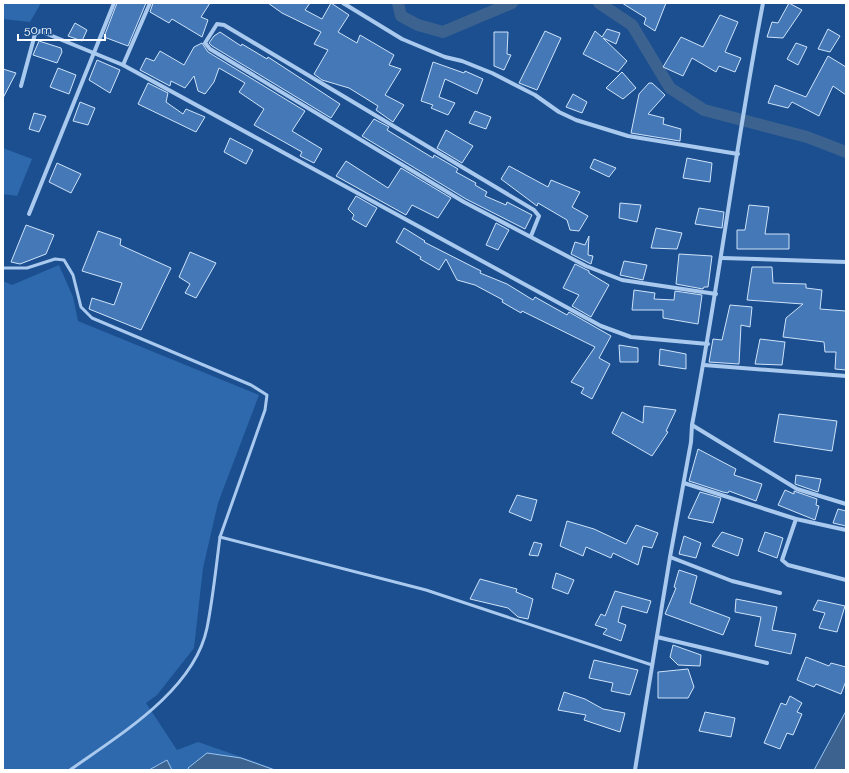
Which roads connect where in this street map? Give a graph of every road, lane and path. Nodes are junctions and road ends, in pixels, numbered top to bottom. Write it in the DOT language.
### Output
graph roads {
  1 [pos="114,3"];
  2 [pos="150,3"];
  3 [pos="343,3"];
  4 [pos="763,3"];
  5 [pos="93,52"];
  6 [pos="123,65"];
  7 [pos="21,86"];
  8 [pos="738,152"];
  9 [pos="29,214"];
  10 [pos="531,236"];
  11 [pos="722,258"];
  12 [pos="846,262"];
  13 [pos="3,268"];
  14 [pos="716,294"];
  15 [pos="708,344"];
  16 [pos="704,365"];
  17 [pos="846,376"];
  18 [pos="692,425"];
  19 [pos="684,484"];
  20 [pos="846,504"];
  21 [pos="796,519"];
  22 [pos="846,530"];
  23 [pos="220,537"];
  24 [pos="670,557"];
  25 [pos="846,580"];
  26 [pos="780,593"];
  27 [pos="657,636"];
  28 [pos="767,663"];
  29 [pos="652,665"];
  30 [pos="70,770"];
  31 [pos="635,770"];
  1 -- 5 [label="street"];
  2 -- 6 [label="street"];
  3 -- 8 [label="street"];
  4 -- 8 [label="street"];
  5 -- 6 [label="street"];
  5 -- 7 [label="street"];
  5 -- 9 [label="street"];
  6 -- 15 [label="street"];
  8 -- 11 [label="street"];
  10 -- 10 [label="street"];
  10 -- 14 [label="street"];
  11 -- 12 [label="street"];
  11 -- 14 [label="street"];
  13 -- 23 [label="lane"];
  14 -- 15 [label="street"];
  15 -- 16 [label="street"];
  16 -- 17 [label="street"];
  16 -- 18 [label="street"];
  18 -- 19 [label="street"];
  18 -- 20 [label="street"];
  19 -- 21 [label="street"];
  19 -- 24 [label="street"];
  21 -- 22 [label="street"];
  21 -- 25 [label="street"];
  23 -- 29 [label="lane"];
  23 -- 30 [label="lane"];
  24 -- 26 [label="street"];
  24 -- 27 [label="street"];
  27 -- 28 [label="street"];
  27 -- 29 [label="street"];
  29 -- 31 [label="street"];
}
